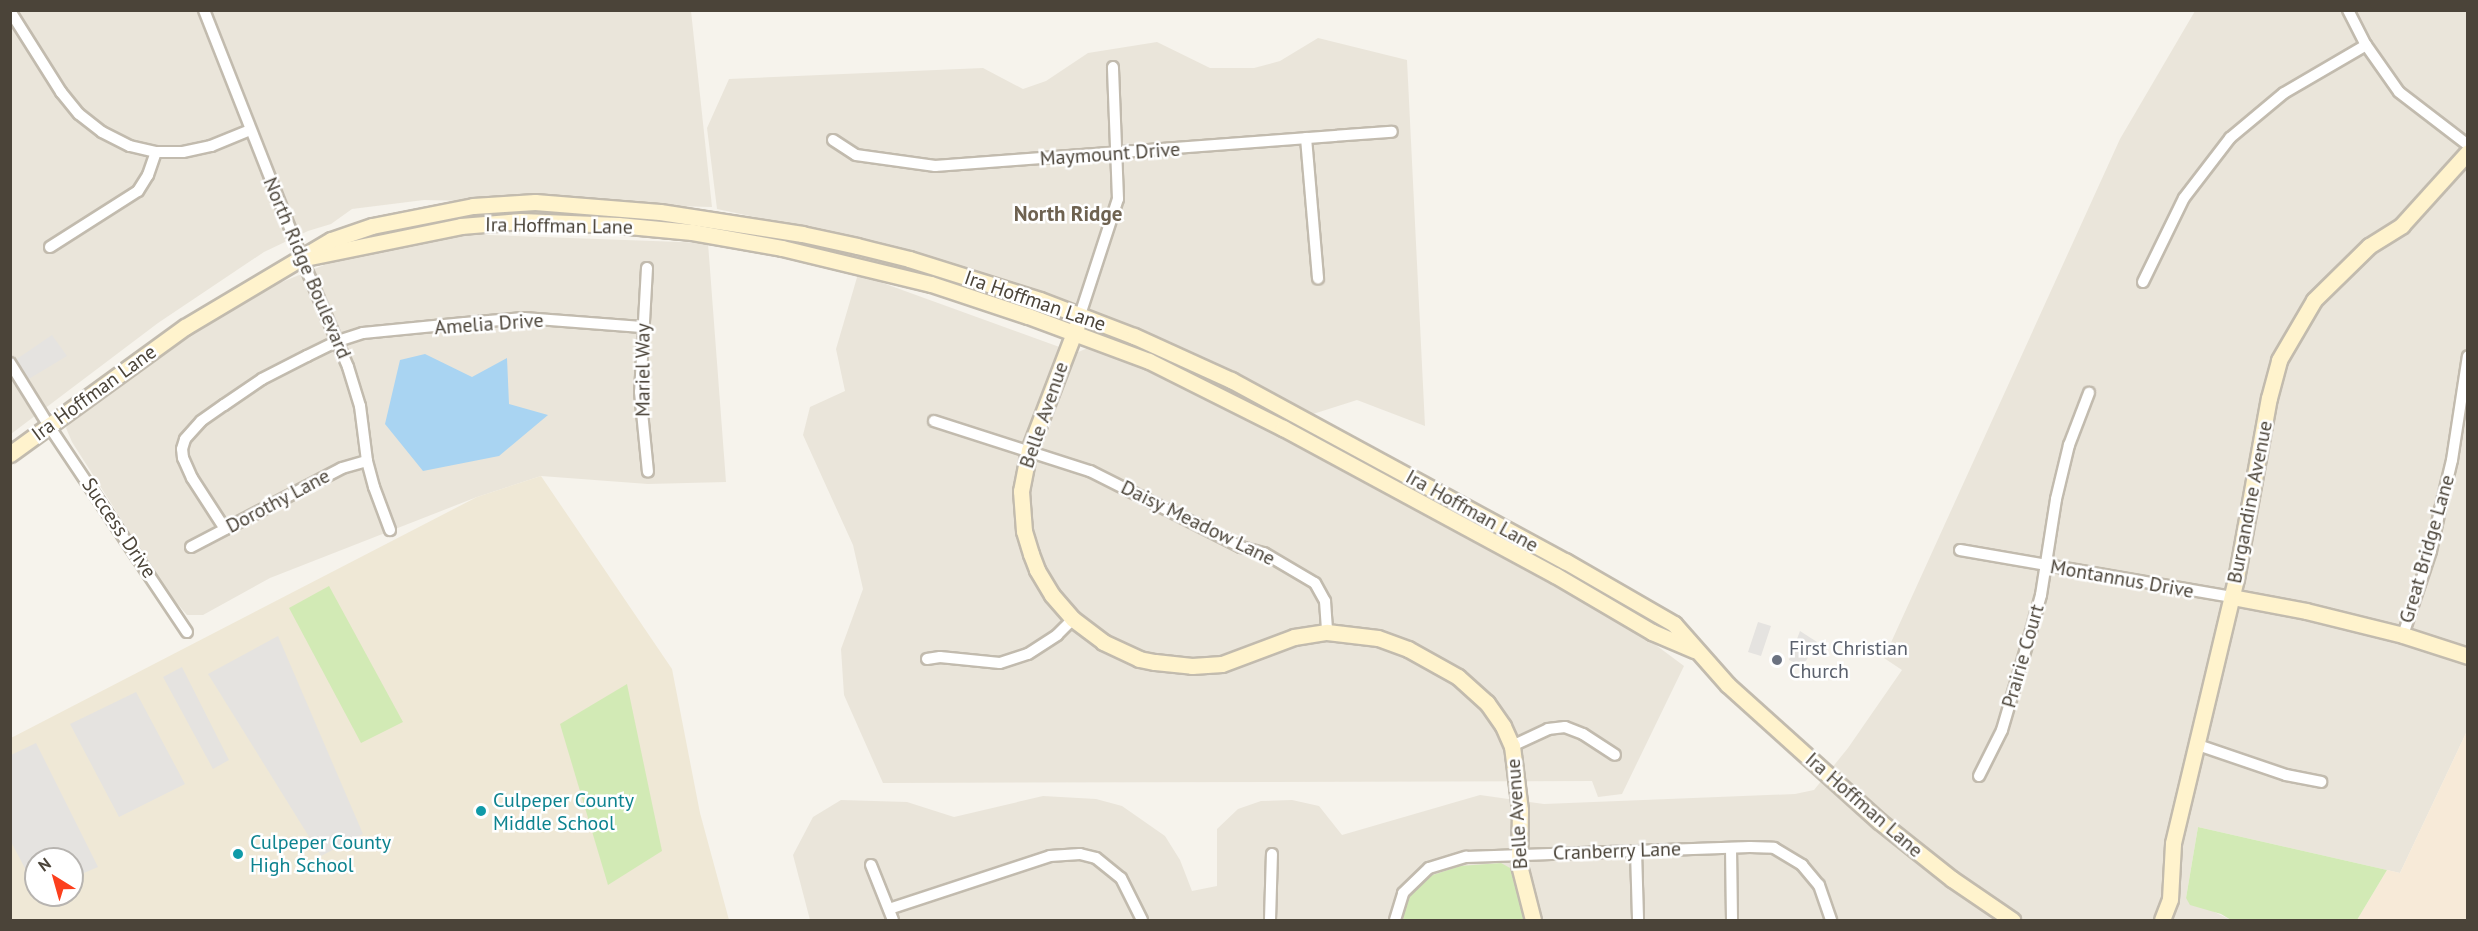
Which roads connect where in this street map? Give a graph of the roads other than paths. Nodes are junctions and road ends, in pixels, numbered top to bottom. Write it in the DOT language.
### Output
graph roads {
  1 [pos="204,10"];
  2 [pos="2348,10"];
  3 [pos="10,11"];
  4 [pos="2366,45"];
  5 [pos="1113,67"];
  6 [pos="250,130"];
  7 [pos="1392,132"];
  8 [pos="1306,138"];
  9 [pos="833,140"];
  10 [pos="2468,145"];
  11 [pos="156,152"];
  12 [pos="2468,152"];
  13 [pos="1117,153"];
  14 [pos="50,247"];
  15 [pos="302,259"];
  16 [pos="647,268"];
  17 [pos="1318,278"];
  18 [pos="2143,282"];
  19 [pos="1080,315"];
  20 [pos="642,327"];
  21 [pos="1073,334"];
  22 [pos="338,341"];
  23 [pos="2468,356"];
  24 [pos="10,363"];
  25 [pos="2089,393"];
  26 [pos="934,421"];
  27 [pos="49,426"];
  28 [pos="1029,450"];
  29 [pos="10,454"];
  30 [pos="367,460"];
  31 [pos="648,472"];
  32 [pos="225,529"];
  33 [pos="390,530"];
  34 [pos="191,547"];
  35 [pos="1960,550"];
  36 [pos="2043,566"];
  37 [pos="2232,597"];
  38 [pos="1073,619"];
  39 [pos="187,632"];
  40 [pos="1327,632"];
  41 [pos="2403,635"];
  42 [pos="1700,653"];
  43 [pos="2464,657"];
  44 [pos="927,659"];
  45 [pos="2198,745"];
  46 [pos="1512,746"];
  47 [pos="1615,755"];
  48 [pos="1979,776"];
  49 [pos="2320,782"];
  50 [pos="1731,848"];
  51 [pos="1636,851"];
  52 [pos="1272,854"];
  53 [pos="1520,854"];
  54 [pos="871,865"];
  55 [pos="889,909"];
  56 [pos="893,921"];
  57 [pos="1142,921"];
  58 [pos="1270,921"];
  59 [pos="1395,921"];
  60 [pos="1533,921"];
  61 [pos="1638,921"];
  62 [pos="1732,921"];
  63 [pos="1831,921"];
  64 [pos="2012,921"];
  65 [pos="2162,921"];
  1 -- 6 [label="street, North Ridge Boulevard"];
  2 -- 4 [label="street"];
  3 -- 11 [label="street"];
  4 -- 10 [label="street"];
  4 -- 18 [label="street"];
  5 -- 13 [label="street, Belle Avenue"];
  6 -- 11 [label="street"];
  6 -- 15 [label="street, North Ridge Boulevard"];
  7 -- 8 [label="street, Maymount Drive"];
  8 -- 13 [label="street, Maymount Drive"];
  8 -- 17 [label="street"];
  9 -- 13 [label="street, Maymount Drive"];
  11 -- 14 [label="street"];
  12 -- 37 [label="main road, Burgandine Avenue"];
  13 -- 19 [label="street, Belle Avenue"];
  15 -- 19 [label="main road, Ira Hoffman Lane"];
  15 -- 21 [label="main road, Ira Hoffman Lane"];
  15 -- 22 [label="street, North Ridge Boulevard"];
  15 -- 27 [label="main road, Ira Hoffman Lane"];
  16 -- 20 [label="street, Mariel Way"];
  19 -- 21 [label="main road, Belle Avenue"];
  19 -- 42 [label="main road, Ira Hoffman Lane"];
  20 -- 22 [label="street, Amelia Drive"];
  20 -- 31 [label="street, Mariel Way"];
  21 -- 28 [label="main road, Belle Avenue"];
  21 -- 42 [label="main road, Ira Hoffman Lane"];
  22 -- 30 [label="street, North Ridge Boulevard"];
  22 -- 32 [label="street, Amelia Drive"];
  23 -- 41 [label="street, Great Bridge Lane"];
  24 -- 27 [label="street, Success Drive"];
  25 -- 36 [label="street, Prairie Court"];
  26 -- 28 [label="street, Daisy Meadow Lane"];
  27 -- 29 [label="main road, Ira Hoffman Lane"];
  27 -- 39 [label="street, Success Drive"];
  28 -- 38 [label="main road, Belle Avenue"];
  28 -- 40 [label="street, Daisy Meadow Lane"];
  30 -- 32 [label="street, Dorothy Lane"];
  30 -- 33 [label="street, North Ridge Boulevard"];
  32 -- 34 [label="street, Dorothy Lane"];
  35 -- 36 [label="street, Montannus Drive"];
  36 -- 37 [label="street, Montannus Drive"];
  36 -- 48 [label="street, Prairie Court"];
  37 -- 41 [label="main road, Montannus Drive"];
  37 -- 45 [label="main road, Burgandine Avenue"];
  38 -- 40 [label="main road, Belle Avenue"];
  38 -- 44 [label="street"];
  40 -- 46 [label="main road, Belle Avenue"];
  41 -- 43 [label="main road, Montannus Drive"];
  42 -- 64 [label="main road, Ira Hoffman Lane"];
  45 -- 49 [label="street"];
  45 -- 65 [label="main road, Burgandine Avenue"];
  46 -- 47 [label="street"];
  46 -- 53 [label="main road, Belle Avenue"];
  50 -- 51 [label="street, Cranberry Lane"];
  50 -- 62 [label="street"];
  50 -- 63 [label="street, Cranberry Lane"];
  51 -- 53 [label="street, Cranberry Lane"];
  51 -- 61 [label="street"];
  52 -- 58 [label="street"];
  53 -- 59 [label="street, Cranberry Lane"];
  53 -- 60 [label="main road, Belle Avenue"];
  54 -- 55 [label="street"];
  55 -- 56 [label="street"];
  55 -- 57 [label="street"];
}
